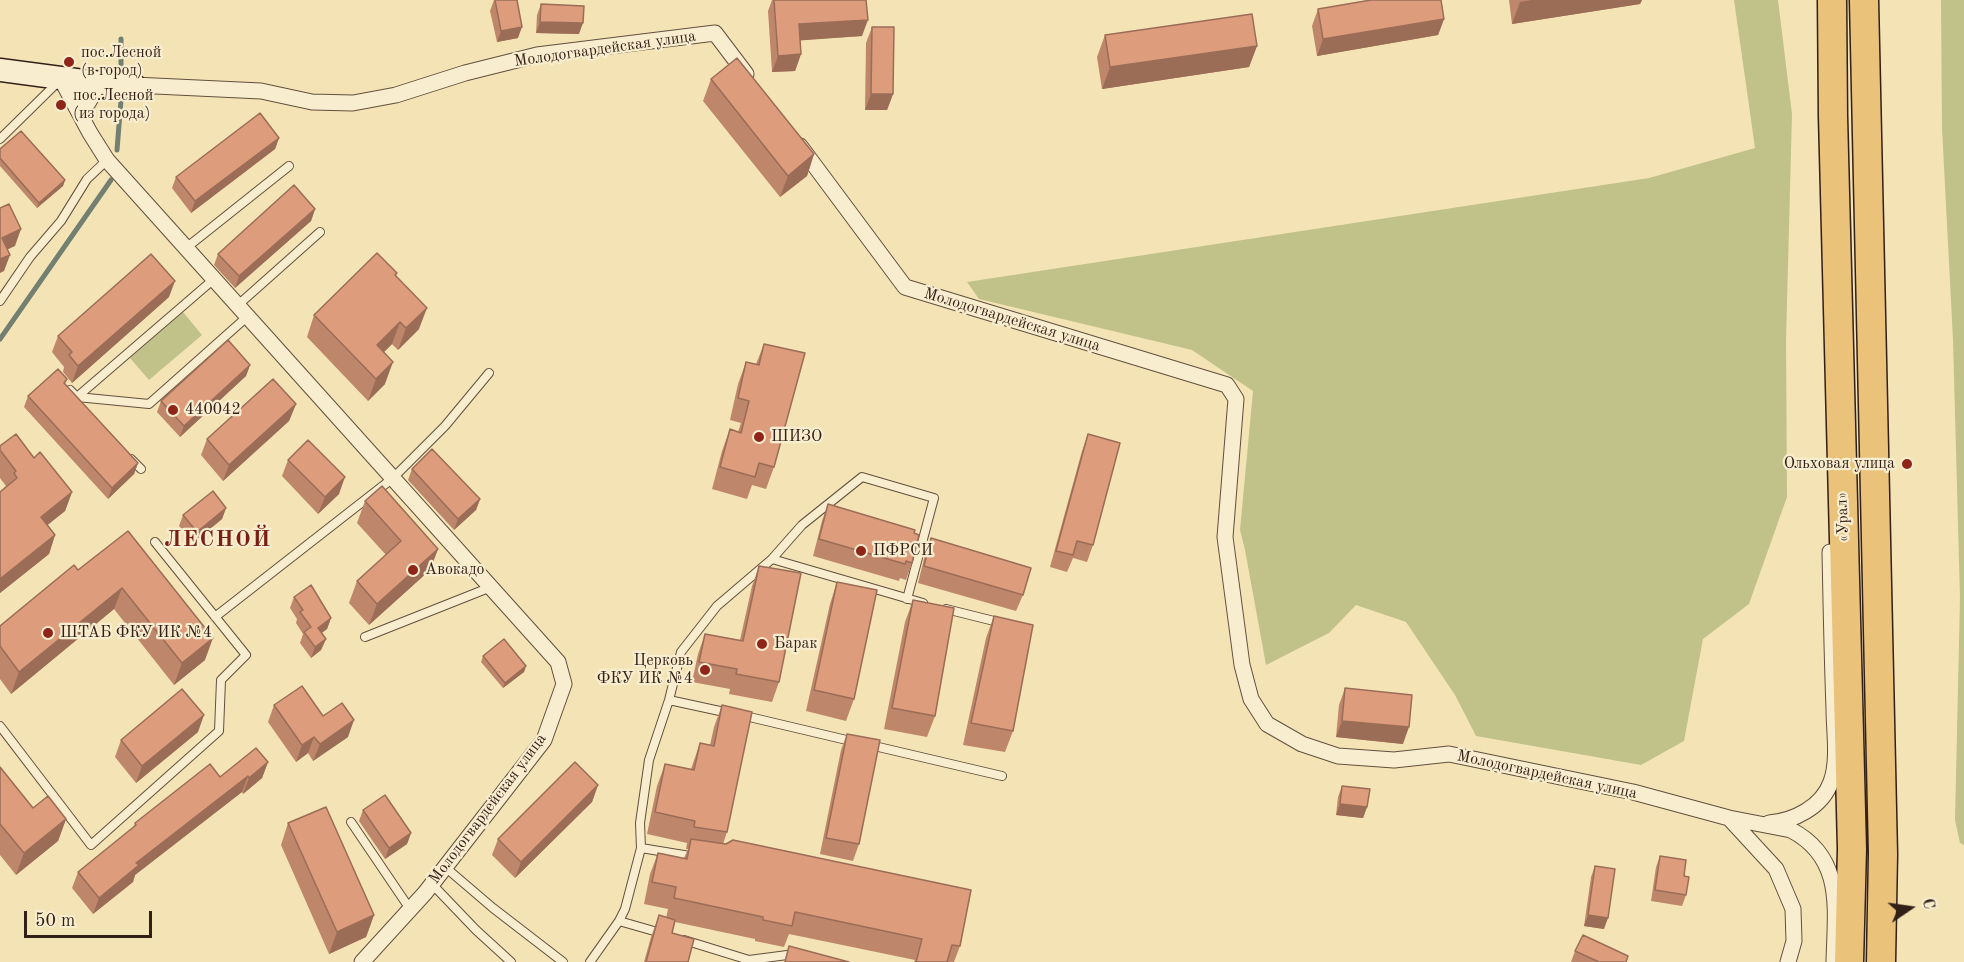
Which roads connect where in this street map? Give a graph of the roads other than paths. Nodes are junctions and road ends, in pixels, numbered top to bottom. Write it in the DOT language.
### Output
graph roads {
  1 [pos="1832,0"];
  2 [pos="1864,0"];
  3 [pos="0,70"];
  4 [pos="61,79"];
  5 [pos="91,82"];
  6 [pos="134,85"];
  7 [pos="758,90"];
  8 [pos="75,101"];
  9 [pos="793,137"];
  10 [pos="0,139"];
  11 [pos="107,160"];
  12 [pos="289,166"];
  13 [pos="321,232"];
  14 [pos="186,248"];
  15 [pos="1836,250"];
  16 [pos="214,279"];
  17 [pos="0,300"];
  18 [pos="243,311"];
  19 [pos="489,373"];
  20 [pos="61,379"];
  21 [pos="77,397"];
  22 [pos="84,405"];
  23 [pos="126,453"];
  24 [pos="141,469"];
  25 [pos="393,478"];
  26 [pos="155,542"];
  27 [pos="772,559"];
  28 [pos="491,587"];
  29 [pos="907,599"];
  30 [pos="930,605"];
  31 [pos="942,608"];
  32 [pos="215,617"];
  33 [pos="1010,625"];
  34 [pos="365,638"];
  35 [pos="669,700"];
  36 [pos="0,726"];
  37 [pos="1002,776"];
  38 [pos="1729,818"];
  39 [pos="351,822"];
  40 [pos="1760,823"];
  41 [pos="641,848"];
  42 [pos="708,859"];
  43 [pos="444,866"];
  44 [pos="431,883"];
  45 [pos="410,909"];
  46 [pos="619,921"];
  47 [pos="804,957"];
  48 [pos="749,961"];
  49 [pos="362,962"];
  50 [pos="511,962"];
  51 [pos="563,962"];
  52 [pos="590,962"];
  53 [pos="1788,962"];
  54 [pos="1834,962"];
  55 [pos="1849,962"];
  56 [pos="1881,962"];
  1 -- 15 [label="highway, «Урал»"];
  2 -- 56 [label="highway, «Урал»"];
  3 -- 4 [label="street, Молодогвардейская улица"];
  4 -- 5 [label="street, Молодогвардейская улица"];
  4 -- 8 [label="street, Молодогвардейская улица"];
  4 -- 10 [label="lane"];
  5 -- 6 [label="street, Молодогвардейская улица"];
  5 -- 8 [label="street"];
  6 -- 7 [label="street, Молодогвардейская улица"];
  8 -- 11 [label="street, Молодогвардейская улица"];
  9 -- 38 [label="street, Молодогвардейская улица"];
  11 -- 14 [label="street, Молодогвардейская улица"];
  11 -- 17 [label="lane"];
  12 -- 14 [label="lane"];
  13 -- 18 [label="lane"];
  14 -- 16 [label="street, Молодогвардейская улица"];
  15 -- 40 [label="street"];
  15 -- 55 [label="highway, «Урал»"];
  16 -- 18 [label="street, Молодогвардейская улица"];
  16 -- 21 [label="lane"];
  18 -- 21 [label="lane"];
  18 -- 25 [label="street, Молодогвардейская улица"];
  19 -- 25 [label="lane"];
  20 -- 21 [label="lane"];
  21 -- 22 [label="lane"];
  23 -- 24 [label="lane"];
  25 -- 28 [label="street, Молодогвардейская улица"];
  25 -- 32 [label="lane"];
  26 -- 32 [label="lane"];
  27 -- 29 [label="lane"];
  27 -- 29 [label="lane"];
  27 -- 35 [label="lane"];
  28 -- 34 [label="lane"];
  28 -- 43 [label="street, Молодогвардейская улица"];
  29 -- 30 [label="lane"];
  31 -- 33 [label="lane"];
  32 -- 36 [label="lane"];
  35 -- 37 [label="lane"];
  35 -- 41 [label="lane"];
  38 -- 40 [label="street, Молодогвардейская улица"];
  38 -- 53 [label="street"];
  39 -- 45 [label="lane"];
  40 -- 54 [label="street"];
  41 -- 42 [label="lane"];
  41 -- 46 [label="lane"];
  43 -- 44 [label="street, Молодогвардейская улица"];
  43 -- 51 [label="lane"];
  44 -- 45 [label="street, Молодогвардейская улица"];
  44 -- 50 [label="lane"];
  45 -- 49 [label="street, Молодогвардейская улица"];
  46 -- 48 [label="lane"];
  46 -- 52 [label="lane"];
  47 -- 48 [label="lane"];
}
